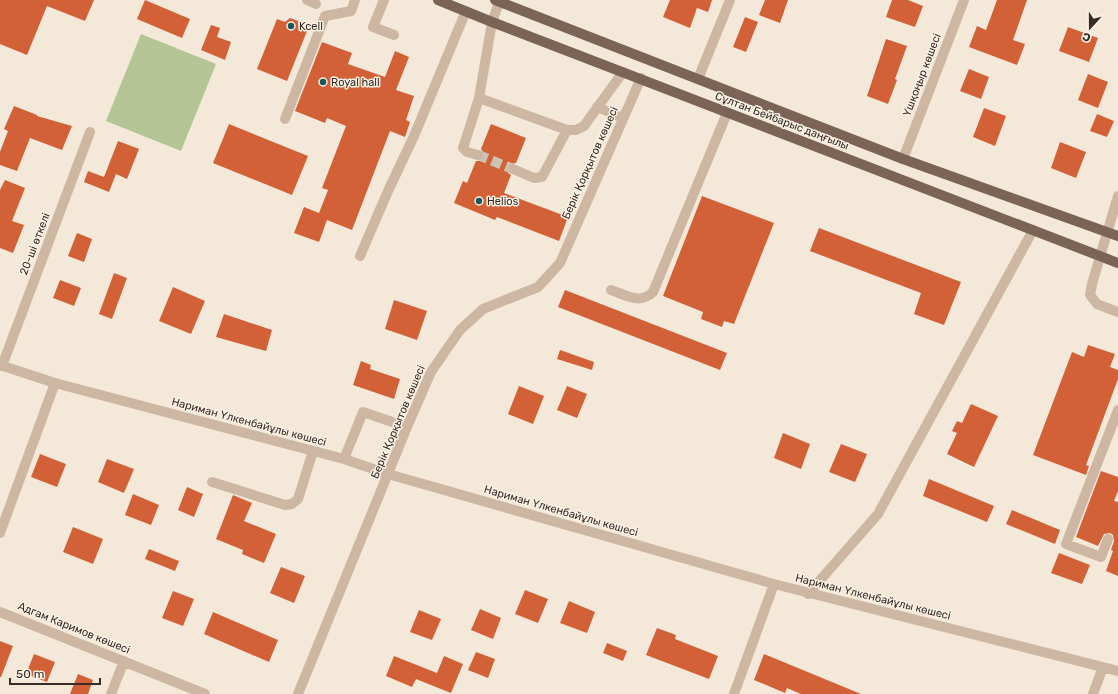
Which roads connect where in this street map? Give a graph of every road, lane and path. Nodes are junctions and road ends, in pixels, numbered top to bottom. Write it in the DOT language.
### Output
graph roads {
  1 [pos="355,0"];
  2 [pos="384,0"];
  3 [pos="438,0"];
  4 [pos="730,0"];
  5 [pos="964,0"];
  6 [pos="498,1"];
  7 [pos="466,11"];
  8 [pos="492,22"];
  9 [pos="394,35"];
  10 [pos="622,72"];
  11 [pos="640,78"];
  12 [pos="698,79"];
  13 [pos="479,98"];
  14 [pos="597,107"];
  15 [pos="727,113"];
  16 [pos="623,118"];
  17 [pos="285,119"];
  18 [pos="568,130"];
  19 [pos="90,132"];
  20 [pos="478,155"];
  21 [pos="903,159"];
  22 [pos="513,169"];
  23 [pos="1118,196"];
  24 [pos="1033,230"];
  25 [pos="1107,232"];
  26 [pos="1118,236"];
  27 [pos="360,256"];
  28 [pos="1100,256"];
  29 [pos="1118,263"];
  30 [pos="611,290"];
  31 [pos="1118,312"];
  32 [pos="1,365"];
  33 [pos="55,384"];
  34 [pos="1118,410"];
  35 [pos="407,427"];
  36 [pos="313,451"];
  37 [pos="344,459"];
  38 [pos="388,474"];
  39 [pos="212,482"];
  40 [pos="0,533"];
  41 [pos="1108,539"];
  42 [pos="774,584"];
  43 [pos="808,594"];
  44 [pos="0,612"];
  45 [pos="124,661"];
  46 [pos="1103,667"];
  47 [pos="1118,671"];
  48 [pos="111,694"];
  49 [pos="206,694"];
  50 [pos="298,694"];
  51 [pos="734,694"];
  52 [pos="1093,694"];
  1 -- 17 [label="street"];
  2 -- 9 [label="street"];
  3 -- 7 [label="main road, Сұлтан Бейбарыс даңғылы"];
  4 -- 12 [label="street"];
  5 -- 21 [label="street, Үшқоңыр көшесі"];
  6 -- 8 [label="street"];
  6 -- 12 [label="main road, Сұлтан Бейбарыс даңғылы"];
  7 -- 8 [label="main road, Сұлтан Бейбарыс даңғылы"];
  7 -- 27 [label="street"];
  8 -- 10 [label="main road, Сұлтан Бейбарыс даңғылы"];
  8 -- 13 [label="street"];
  10 -- 11 [label="main road, Сұлтан Бейбарыс даңғылы"];
  10 -- 14 [label="street"];
  11 -- 15 [label="main road, Сұлтан Бейбарыс даңғылы"];
  11 -- 16 [label="street, Берік Қорқытов көшесі"];
  12 -- 21 [label="main road, Сұлтан Бейбарыс даңғылы"];
  13 -- 18 [label="street"];
  13 -- 20 [label="street"];
  14 -- 16 [label="street"];
  14 -- 18 [label="street"];
  15 -- 24 [label="main road, Сұлтан Бейбарыс даңғылы"];
  15 -- 30 [label="street"];
  16 -- 35 [label="street, Берік Қорқытов көшесі"];
  18 -- 22 [label="street"];
  19 -- 32 [label="street, 20-ші өткелі"];
  21 -- 25 [label="main road, Сұлтан Бейбарыс даңғылы"];
  23 -- 25 [label="street"];
  24 -- 28 [label="main road, Сұлтан Бейбарыс даңғылы"];
  24 -- 43 [label="street"];
  25 -- 26 [label="main road, Сұлтан Бейбарыс даңғылы"];
  25 -- 28 [label="street"];
  28 -- 29 [label="main road, Сұлтан Бейбарыс даңғылы"];
  28 -- 31 [label="street"];
  32 -- 33 [label="street, Нариман Үлкенбайұлы көшесі"];
  33 -- 36 [label="street, Нариман Үлкенбайұлы көшесі"];
  33 -- 40 [label="street"];
  34 -- 41 [label="street"];
  35 -- 37 [label="street"];
  35 -- 38 [label="street, Берік Қорқытов көшесі"];
  36 -- 37 [label="street, Нариман Үлкенбайұлы көшесі"];
  36 -- 39 [label="street"];
  37 -- 38 [label="street, Нариман Үлкенбайұлы көшесі"];
  38 -- 42 [label="street, Нариман Үлкенбайұлы көшесі"];
  38 -- 50 [label="street, Берік Қорқытов көшесі"];
  42 -- 43 [label="street, Нариман Үлкенбайұлы көшесі"];
  42 -- 51 [label="street"];
  43 -- 46 [label="street, Нариман Үлкенбайұлы көшесі"];
  44 -- 45 [label="street, Адгам Каримов көшесі"];
  45 -- 48 [label="street"];
  45 -- 49 [label="street, Адгам Каримов көшесі"];
  46 -- 47 [label="street, Нариман Үлкенбайұлы көшесі"];
  46 -- 52 [label="street"];
}
